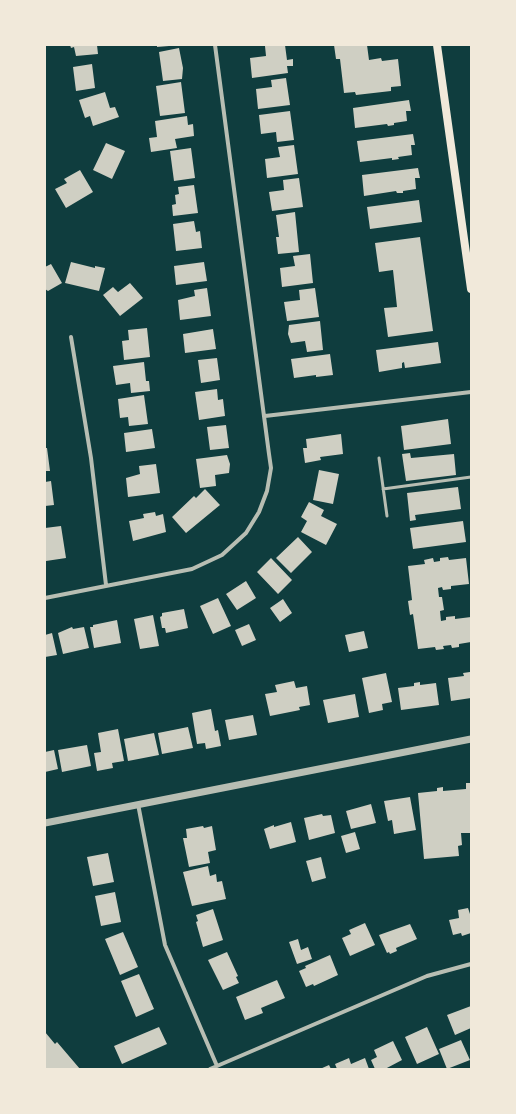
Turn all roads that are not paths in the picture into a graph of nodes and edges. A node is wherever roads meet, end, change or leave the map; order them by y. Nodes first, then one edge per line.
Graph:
1 (215, 45) edge
2 (437, 45) edge
3 (471, 289) edge
4 (71, 337) dead end
5 (471, 392) edge
6 (265, 416) junction
7 (379, 458) dead end
8 (471, 477) edge
9 (383, 489) junction
10 (387, 516) dead end
11 (106, 586) junction
12 (45, 598) edge
13 (471, 738) edge
14 (138, 803) junction
15 (45, 822) edge
16 (471, 964) edge
17 (217, 1066) junction
18 (210, 1069) edge

1 - 6 street
2 - 3 main road
4 - 11 street
5 - 6 street
6 - 11 street
7 - 9 lane
8 - 9 lane
9 - 10 lane
11 - 12 street
13 - 14 street
14 - 15 street
14 - 17 street
16 - 17 street
17 - 18 street

